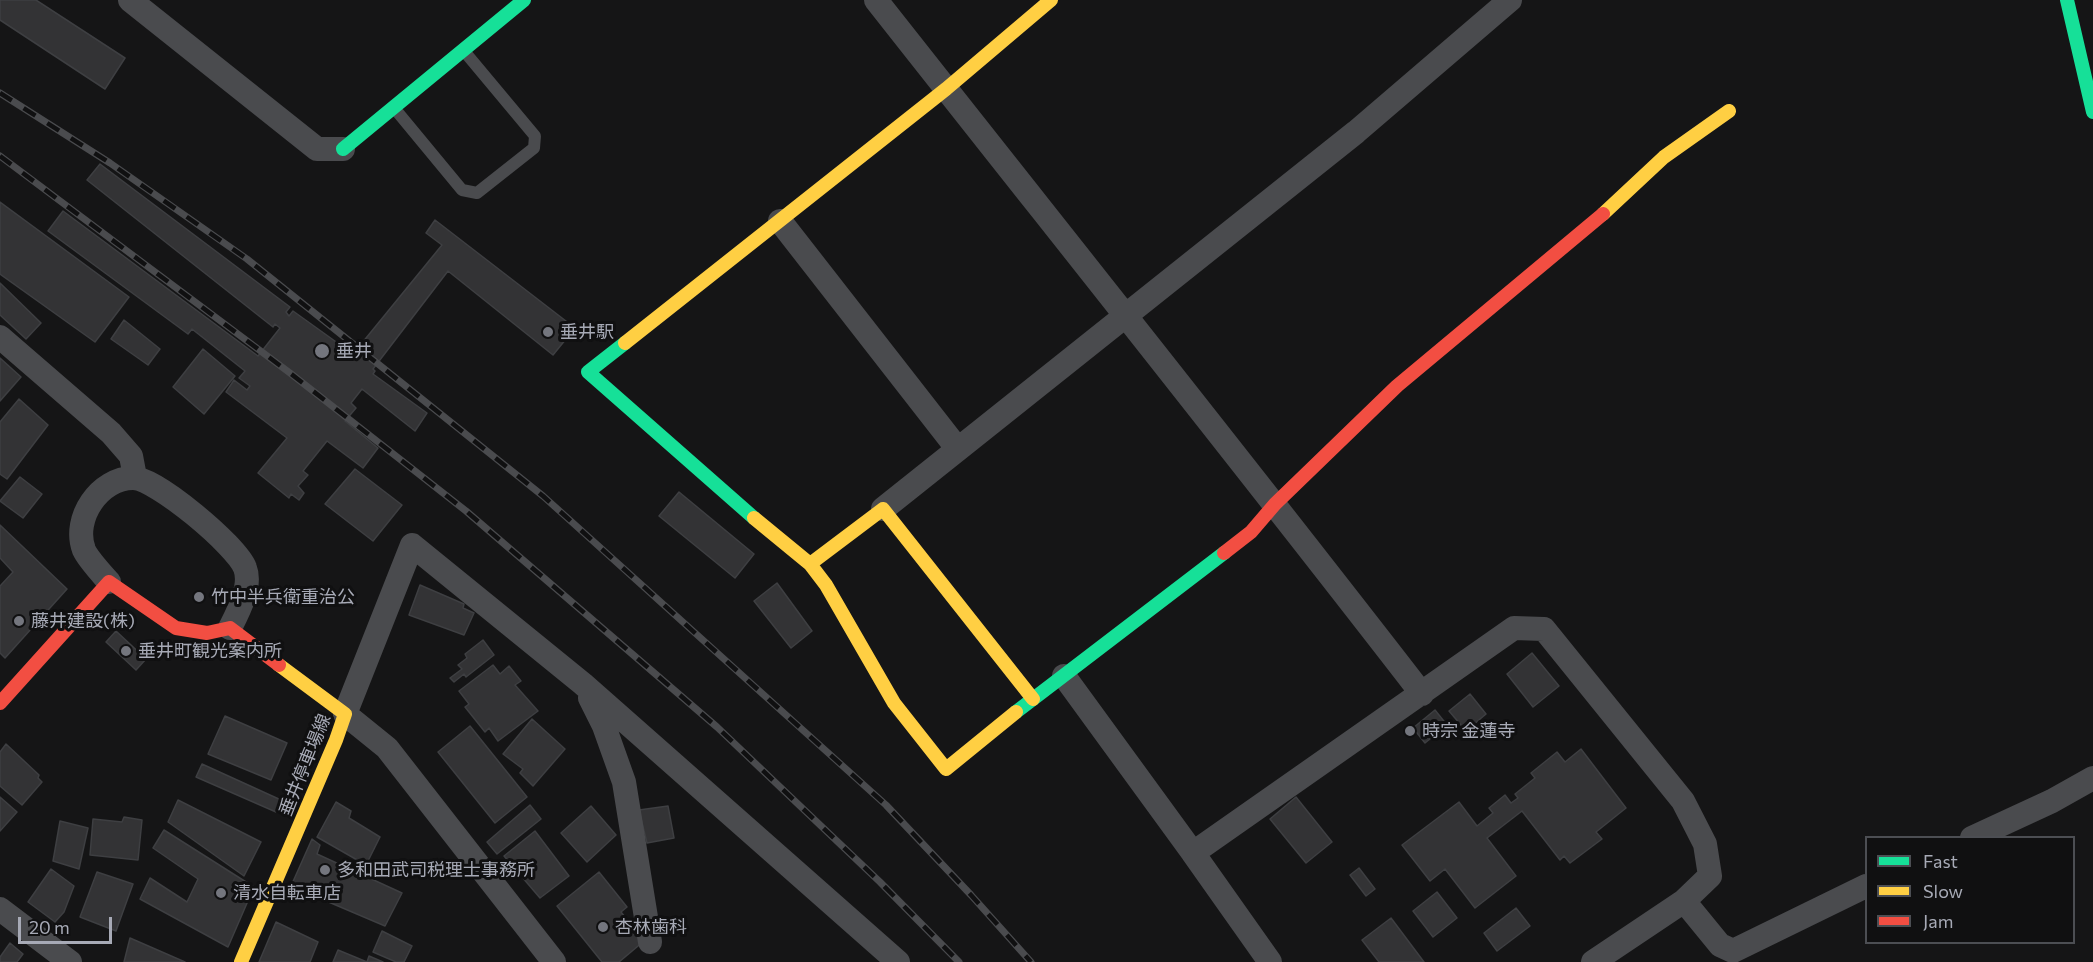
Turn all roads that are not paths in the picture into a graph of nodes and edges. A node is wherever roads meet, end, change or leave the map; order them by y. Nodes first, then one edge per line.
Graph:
1 (524, 0) edge
2 (876, 0) edge
3 (1051, 0) edge
4 (1510, 0) edge
5 (2067, 0) edge
6 (146, 4) edge
7 (463, 50) junction
8 (946, 89) junction
9 (393, 107) junction
10 (1729, 111) dead end
11 (2093, 111) edge
12 (343, 149) joint
13 (780, 221) junction
14 (1124, 316) junction
15 (0, 337) edge
16 (957, 448) junction
17 (135, 477) junction
18 (1275, 504) junction
19 (883, 509) junction
20 (810, 564) junction
21 (109, 582) junction
22 (230, 628) junction
23 (1064, 676) junction
24 (583, 684) junction
25 (1422, 694) junction
26 (1032, 699) junction
27 (0, 703) edge
28 (345, 714) junction
29 (2093, 778) edge
30 (1974, 836) edge
31 (1193, 853) junction
32 (1865, 886) edge
33 (1684, 901) junction
34 (0, 909) edge
35 (650, 942) dead end
36 (1605, 959) edge
37 (70, 962) edge
38 (241, 962) edge
39 (554, 962) edge
40 (898, 962) edge
41 (1269, 962) edge

1 - 7 main road
2 - 8 street
3 - 8 main road
4 - 14 street
5 - 11 main road
6 - 12 street
7 - 9 main road
7 - 9 lane
8 - 13 main road
8 - 14 street
9 - 12 main road
10 - 18 main road
13 - 16 street
13 - 20 main road
14 - 16 street
14 - 18 street
15 - 17 street
16 - 19 street
17 - 21 street
17 - 22 street
18 - 23 main road
18 - 25 street
19 - 20 main road
19 - 26 main road
20 - 26 main road
21 - 22 main road
21 - 27 main road
22 - 28 main road, 垂井停車場線
23 - 26 main road
23 - 31 street
24 - 28 street
24 - 35 street
24 - 40 street
25 - 31 street
25 - 33 street
28 - 38 main road, 垂井停車場線
28 - 39 street
29 - 30 street
31 - 41 street
32 - 33 street
33 - 36 street
34 - 37 street

